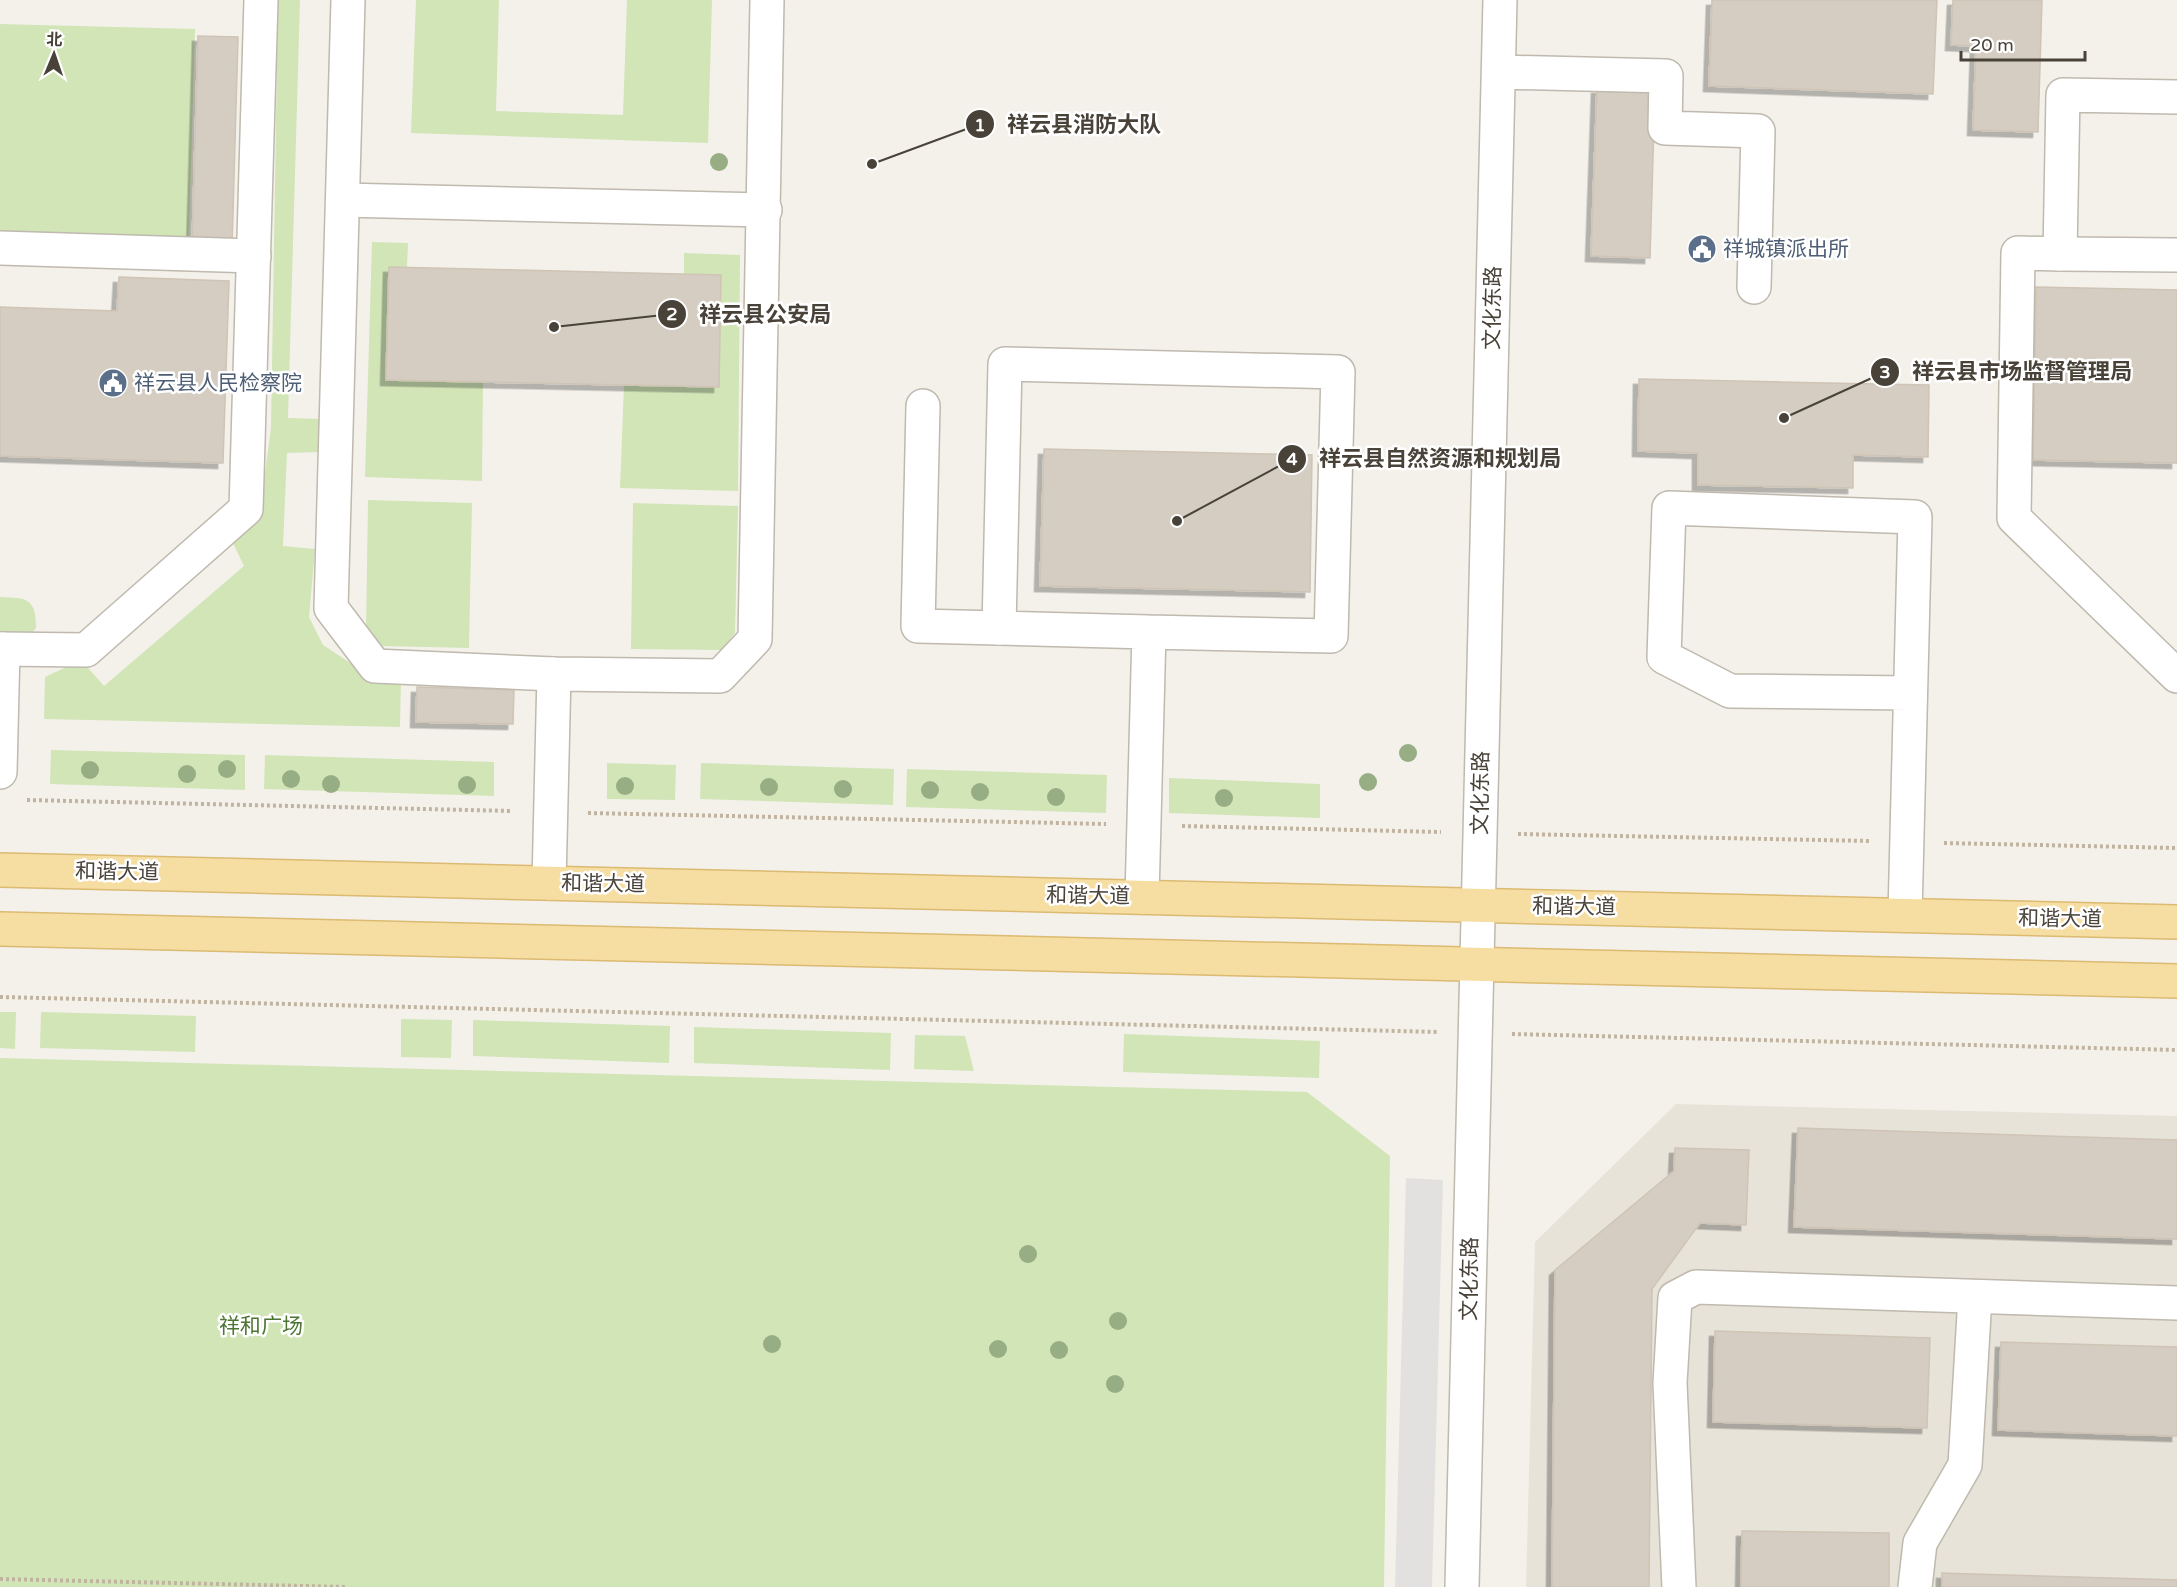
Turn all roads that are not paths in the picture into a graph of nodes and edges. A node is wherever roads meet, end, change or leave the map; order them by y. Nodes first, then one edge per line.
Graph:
1 (261, 0) edge
2 (348, 0) edge
3 (767, 0) edge
4 (1500, 0) edge
5 (1499, 72) junction
6 (2177, 97) edge
7 (342, 200) junction
8 (765, 210) junction
9 (0, 248) edge
10 (2060, 254) junction
11 (2177, 255) edge
12 (254, 256) junction
13 (1754, 287) dead end
14 (923, 406) dead end
15 (999, 628) junction
16 (1149, 632) junction
17 (2, 649) edge
18 (554, 674) junction
19 (2177, 676) edge
20 (1910, 693) junction
21 (0, 772) edge
22 (0, 870) edge
23 (549, 883) junction
24 (1142, 897) junction
25 (1479, 905) junction
26 (1905, 915) junction
27 (2177, 921) edge
28 (0, 929) edge
29 (1478, 964) junction
30 (2177, 981) edge
31 (1976, 1297) junction
32 (2177, 1303) edge
33 (1462, 1587) edge
34 (1679, 1587) edge
35 (1915, 1587) edge

1 - 12 street
2 - 7 street
3 - 8 street
4 - 5 street, 文化东路
5 - 13 street
5 - 25 street, 文化东路
6 - 10 street
7 - 8 street
7 - 18 street
8 - 18 street
9 - 12 street
10 - 11 street
10 - 19 street
12 - 17 street
14 - 15 street
15 - 16 street
15 - 16 street
16 - 24 street
17 - 21 street
18 - 23 street
20 - 20 street
20 - 26 street
22 - 23 main road, 和谐大道
23 - 24 main road, 和谐大道
24 - 25 main road, 和谐大道
25 - 26 main road, 和谐大道
25 - 29 street, 文化东路
26 - 27 main road, 和谐大道
28 - 29 main road
29 - 30 main road
29 - 33 street, 文化东路
31 - 32 street
31 - 34 street
31 - 35 street

